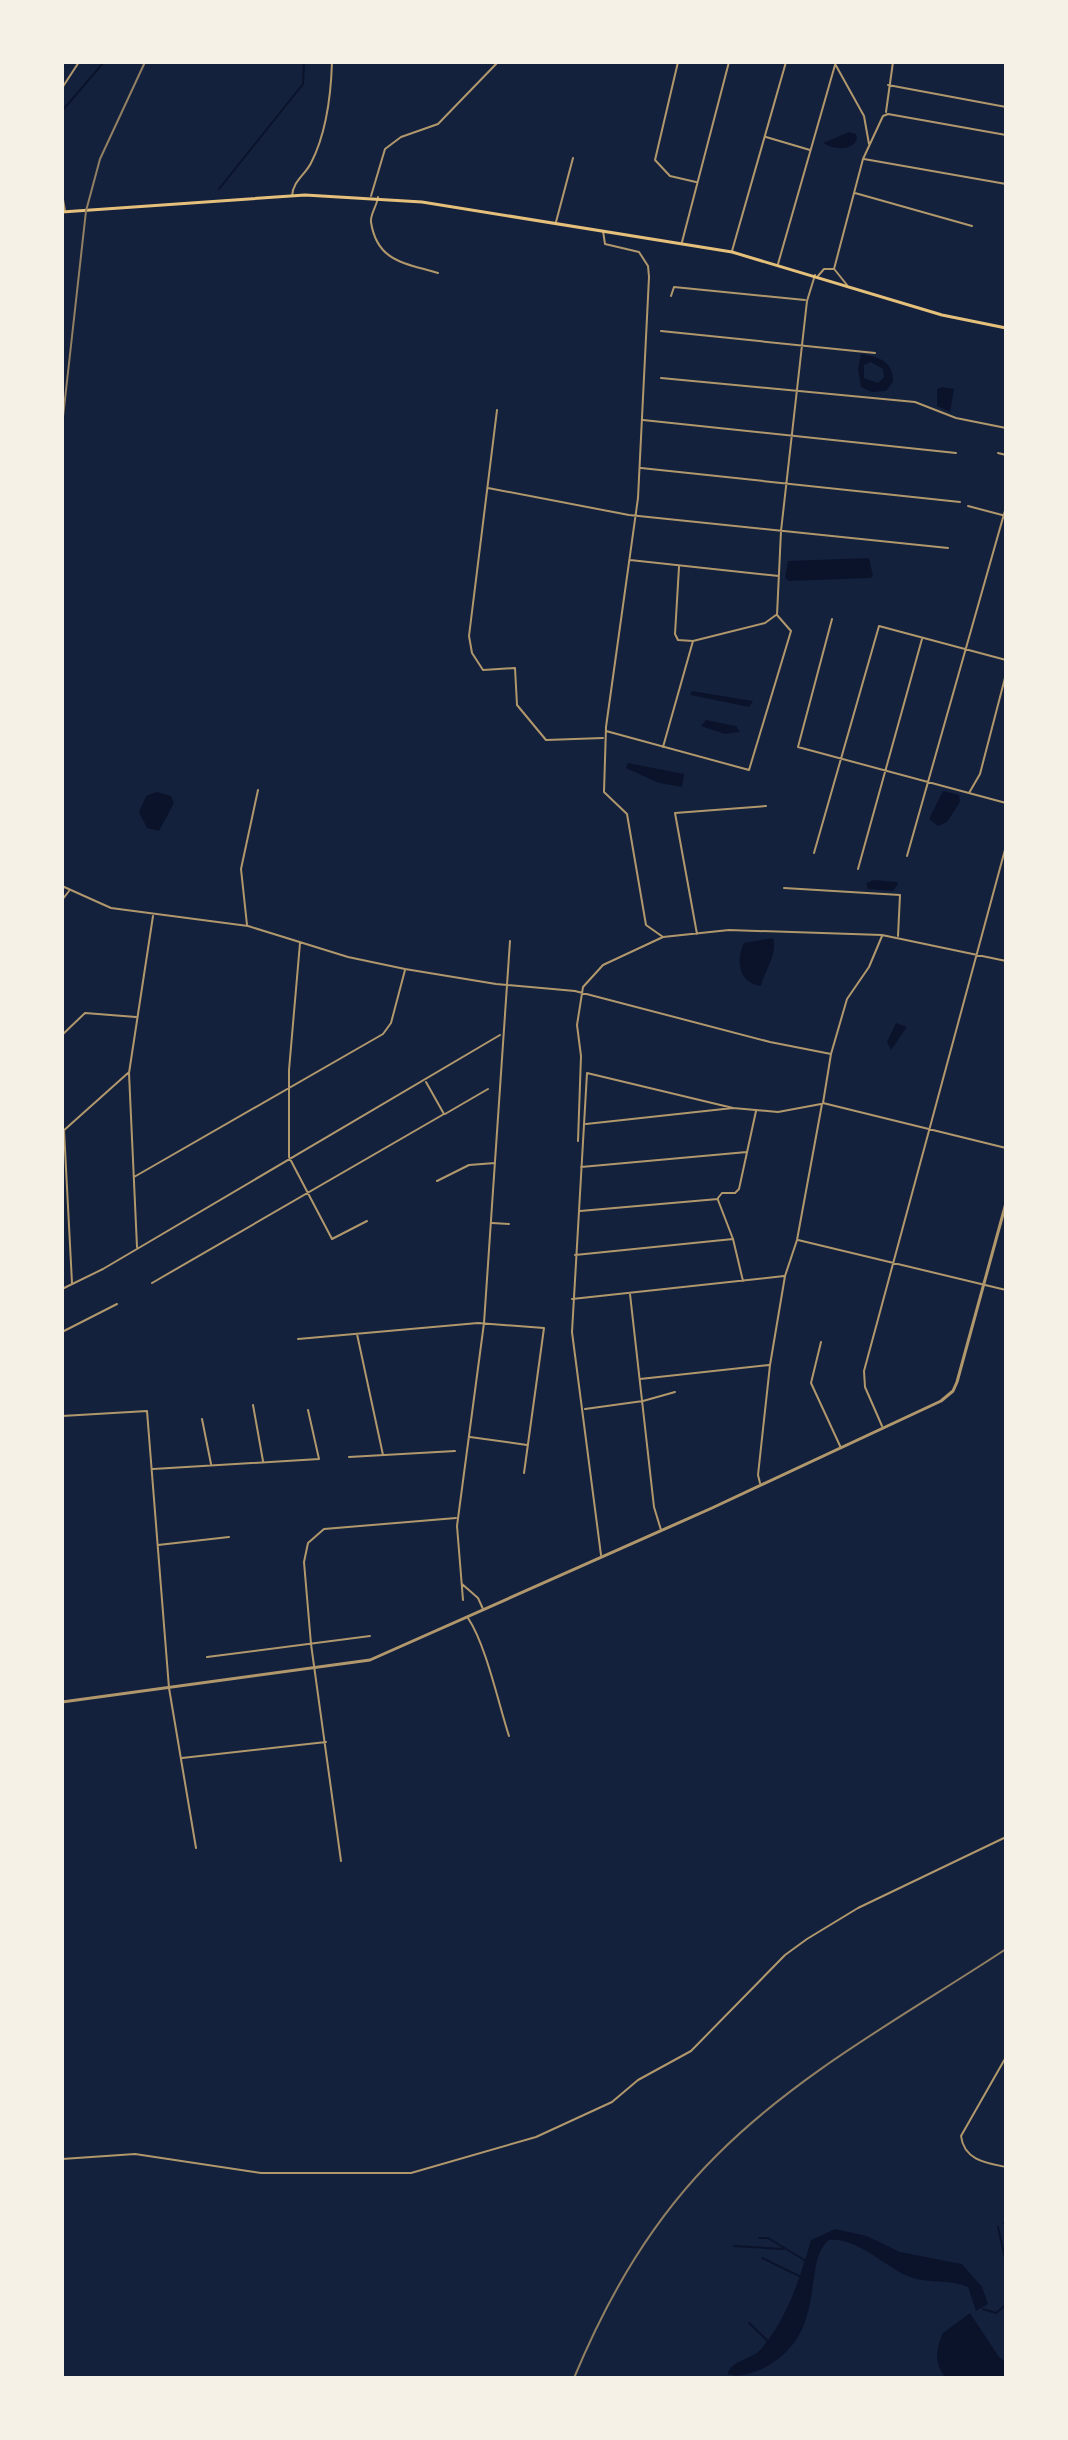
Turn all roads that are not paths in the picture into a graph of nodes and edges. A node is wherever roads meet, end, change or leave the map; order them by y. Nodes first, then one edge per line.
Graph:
1 (79, 62) edge
2 (332, 62) edge
3 (498, 62) edge
4 (678, 62) edge
5 (729, 62) edge
6 (786, 62) edge
7 (893, 62) edge
8 (835, 64) edge
9 (888, 85) junction
10 (62, 88) edge
11 (1006, 107) edge
12 (885, 115) junction
13 (1006, 135) edge
14 (765, 137) junction
15 (869, 145) junction
16 (810, 150) junction
17 (573, 158) dead end
18 (863, 159) junction
19 (697, 183) junction
20 (1006, 184) edge
21 (855, 193) junction
22 (62, 194) edge
23 (292, 196) junction
24 (371, 196) junction
25 (378, 197) junction
26 (63, 212) edge
27 (556, 223) junction
28 (972, 226) dead end
29 (603, 231) junction
30 (682, 243) junction
31 (732, 252) junction
32 (778, 264) junction
33 (834, 269) junction
34 (438, 273) dead end
35 (816, 275) junction
36 (847, 285) junction
37 (671, 296) dead end
38 (807, 301) junction
39 (1006, 328) edge
40 (661, 331) dead end
41 (802, 345) junction
42 (875, 353) dead end
43 (661, 378) dead end
44 (796, 392) junction
45 (497, 410) dead end
46 (642, 420) junction
47 (1006, 428) edge
48 (792, 436) junction
49 (956, 453) dead end
50 (998, 453) dead end
51 (1006, 455) edge
52 (640, 468) junction
53 (786, 483) junction
54 (488, 488) junction
55 (960, 502) dead end
56 (968, 506) dead end
57 (1006, 507) edge
58 (636, 515) junction
59 (1005, 516) edge
60 (781, 531) junction
61 (948, 548) dead end
62 (629, 560) junction
63 (679, 566) junction
64 (779, 576) junction
65 (777, 615) junction
66 (832, 619) dead end
67 (922, 638) junction
68 (693, 641) junction
69 (965, 650) junction
70 (1006, 660) edge
71 (1006, 674) edge
72 (605, 731) junction
73 (605, 738) junction
74 (663, 747) junction
75 (841, 759) junction
76 (884, 772) junction
77 (928, 783) junction
78 (258, 790) dead end
79 (969, 794) junction
80 (1006, 803) edge
81 (766, 806) dead end
82 (1006, 846) edge
83 (814, 853) dead end
84 (907, 856) dead end
85 (858, 869) dead end
86 (62, 886) edge
87 (784, 888) dead end
88 (70, 890) junction
89 (62, 900) edge
90 (153, 915) junction
91 (248, 926) junction
92 (697, 934) junction
93 (882, 935) junction
94 (898, 936) junction
95 (663, 937) junction
96 (510, 941) dead end
97 (300, 942) junction
98 (978, 955) junction
99 (1006, 961) edge
100 (405, 969) junction
101 (506, 985) junction
102 (582, 992) junction
103 (137, 1017) junction
104 (62, 1035) edge
105 (502, 1035) junction
106 (831, 1054) junction
107 (129, 1073) junction
108 (425, 1080) junction
109 (289, 1087) junction
110 (488, 1089) dead end
111 (823, 1103) junction
112 (733, 1108) junction
113 (757, 1111) junction
114 (444, 1114) junction
115 (584, 1124) junction
116 (63, 1131) edge
117 (929, 1131) junction
118 (578, 1141) dead end
119 (1006, 1148) edge
120 (747, 1152) junction
121 (289, 1157) junction
122 (495, 1163) junction
123 (581, 1167) junction
124 (134, 1177) junction
125 (437, 1181) dead end
126 (307, 1193) junction
127 (718, 1199) junction
128 (1006, 1203) edge
129 (579, 1211) junction
130 (367, 1221) dead end
131 (491, 1223) junction
132 (509, 1224) dead end
133 (733, 1239) junction
134 (797, 1240) junction
135 (137, 1247) junction
136 (575, 1255) junction
137 (893, 1263) junction
138 (785, 1276) junction
139 (743, 1281) junction
140 (152, 1283) dead end
141 (73, 1284) junction
142 (984, 1285) junction
143 (62, 1289) edge
144 (1006, 1290) edge
145 (630, 1294) junction
146 (572, 1299) junction
147 (117, 1304) dead end
148 (484, 1323) junction
149 (62, 1332) edge
150 (357, 1333) junction
151 (298, 1339) dead end
152 (821, 1342) dead end
153 (770, 1365) junction
154 (640, 1379) junction
155 (675, 1392) dead end
156 (643, 1401) junction
157 (253, 1405) dead end
158 (583, 1409) junction
159 (308, 1410) dead end
160 (62, 1416) edge
161 (202, 1419) dead end
162 (883, 1428) junction
163 (469, 1437) junction
164 (528, 1445) junction
165 (841, 1448) junction
166 (455, 1451) dead end
167 (383, 1455) junction
168 (349, 1457) dead end
169 (263, 1462) junction
170 (212, 1465) junction
171 (152, 1469) junction
172 (524, 1473) dead end
173 (761, 1485) junction
174 (457, 1518) junction
175 (661, 1531) junction
176 (229, 1537) dead end
177 (156, 1545) junction
178 (602, 1557) junction
179 (461, 1583) junction
180 (463, 1600) dead end
181 (483, 1610) junction
182 (467, 1618) junction
183 (370, 1636) dead end
184 (311, 1644) junction
185 (207, 1657) dead end
186 (317, 1669) junction
187 (169, 1688) junction
188 (62, 1702) edge
189 (509, 1736) dead end
190 (326, 1742) junction
191 (181, 1758) junction
192 (1006, 1837) edge
193 (196, 1848) dead end
194 (341, 1861) dead end
195 (1006, 1963) edge
196 (1006, 1973) edge
197 (1006, 2057) edge
198 (62, 2159) edge
199 (1006, 2167) edge

1 - 10 street
2 - 23 street
3 - 24 street
4 - 19 street
5 - 19 street
6 - 14 street
7 - 9 street
8 - 15 street
8 - 16 street
9 - 11 street
9 - 12 street
12 - 13 street
12 - 15 street
14 - 16 street
14 - 31 street
15 - 18 street
16 - 32 street
17 - 27 street
18 - 20 street
18 - 21 street
19 - 30 street
21 - 28 street
21 - 33 street
22 - 26 street
23 - 24 main road
23 - 26 main road
24 - 25 main road
25 - 27 main road
25 - 34 street
27 - 29 main road
29 - 30 main road
29 - 46 street
30 - 31 main road
31 - 32 main road
32 - 35 main road
33 - 35 street
33 - 36 street
35 - 36 main road
35 - 38 street
36 - 39 main road
37 - 38 street
38 - 41 street
40 - 41 street
41 - 42 street
41 - 44 street
43 - 44 street
44 - 47 street
44 - 48 street
45 - 54 street
46 - 48 street
46 - 52 street
48 - 49 street
48 - 53 street
50 - 51 street
52 - 53 street
52 - 58 street
53 - 55 street
53 - 60 street
54 - 58 street
54 - 73 street
56 - 59 street
57 - 59 street
58 - 60 street
58 - 62 street
59 - 69 street
60 - 61 street
60 - 64 street
62 - 63 street
62 - 72 street
63 - 64 street
63 - 68 street
64 - 65 street
65 - 68 street
65 - 74 street
66 - 75 street
67 - 69 street
67 - 75 street
67 - 76 street
68 - 74 street
69 - 70 street
69 - 77 street
71 - 79 street
72 - 73 street
72 - 74 street
73 - 95 street
75 - 76 street
75 - 83 street
76 - 77 street
76 - 85 street
77 - 79 street
77 - 84 street
78 - 91 street
79 - 80 street
81 - 92 street
82 - 98 street
86 - 88 street
87 - 94 street
88 - 89 street
88 - 90 street
90 - 91 street
90 - 103 street
91 - 97 street
92 - 93 street
92 - 95 street
93 - 94 street
93 - 106 street
94 - 98 street
95 - 102 street
96 - 101 street
97 - 100 street
97 - 109 street
98 - 99 street
98 - 117 street
100 - 101 street
100 - 109 street
101 - 102 street
101 - 105 street
102 - 106 street
102 - 118 street
103 - 104 street
103 - 107 street
105 - 108 street
105 - 122 street
106 - 111 street
107 - 116 street
107 - 124 street
108 - 114 street
108 - 121 street
109 - 121 street
109 - 124 street
110 - 114 street
111 - 113 street
111 - 117 street
111 - 134 street
112 - 113 street
112 - 115 street
112 - 115 street
113 - 120 street
114 - 126 street
115 - 123 street
116 - 141 street
117 - 119 street
117 - 137 street
120 - 123 street
120 - 127 street
121 - 126 street
121 - 135 street
122 - 125 street
122 - 131 street
123 - 129 street
124 - 135 street
126 - 130 street
126 - 140 street
127 - 129 street
127 - 133 street
128 - 142 street
129 - 136 street
131 - 132 street
131 - 148 street
133 - 136 street
133 - 139 street
134 - 137 street
134 - 138 street
135 - 141 street
136 - 146 street
137 - 142 street
137 - 162 street
138 - 139 street
138 - 153 street
139 - 145 street
141 - 143 street
142 - 144 street
142 - 162 street
145 - 146 street
145 - 154 street
146 - 158 street
147 - 149 street
148 - 150 street
148 - 163 street
148 - 164 street
150 - 151 street
150 - 167 street
152 - 165 street
153 - 154 street
153 - 173 street
154 - 156 street
155 - 156 street
156 - 158 street
156 - 175 street
157 - 169 street
158 - 178 street
159 - 169 street
160 - 171 street
161 - 170 street
162 - 165 street
163 - 164 street
163 - 174 street
164 - 172 street
165 - 173 street
166 - 167 street
167 - 168 street
169 - 170 street
170 - 171 street
171 - 177 street
173 - 175 street
174 - 179 street
174 - 184 street
175 - 178 street
176 - 177 street
177 - 187 street
178 - 181 street
179 - 180 street
179 - 181 street
181 - 182 street
182 - 186 street
182 - 189 street
183 - 184 street
184 - 185 street
184 - 186 street
186 - 187 street
186 - 190 street
187 - 188 street
187 - 191 street
190 - 191 street
190 - 194 street
191 - 193 street
192 - 198 street
195 - 196 street
197 - 199 street

